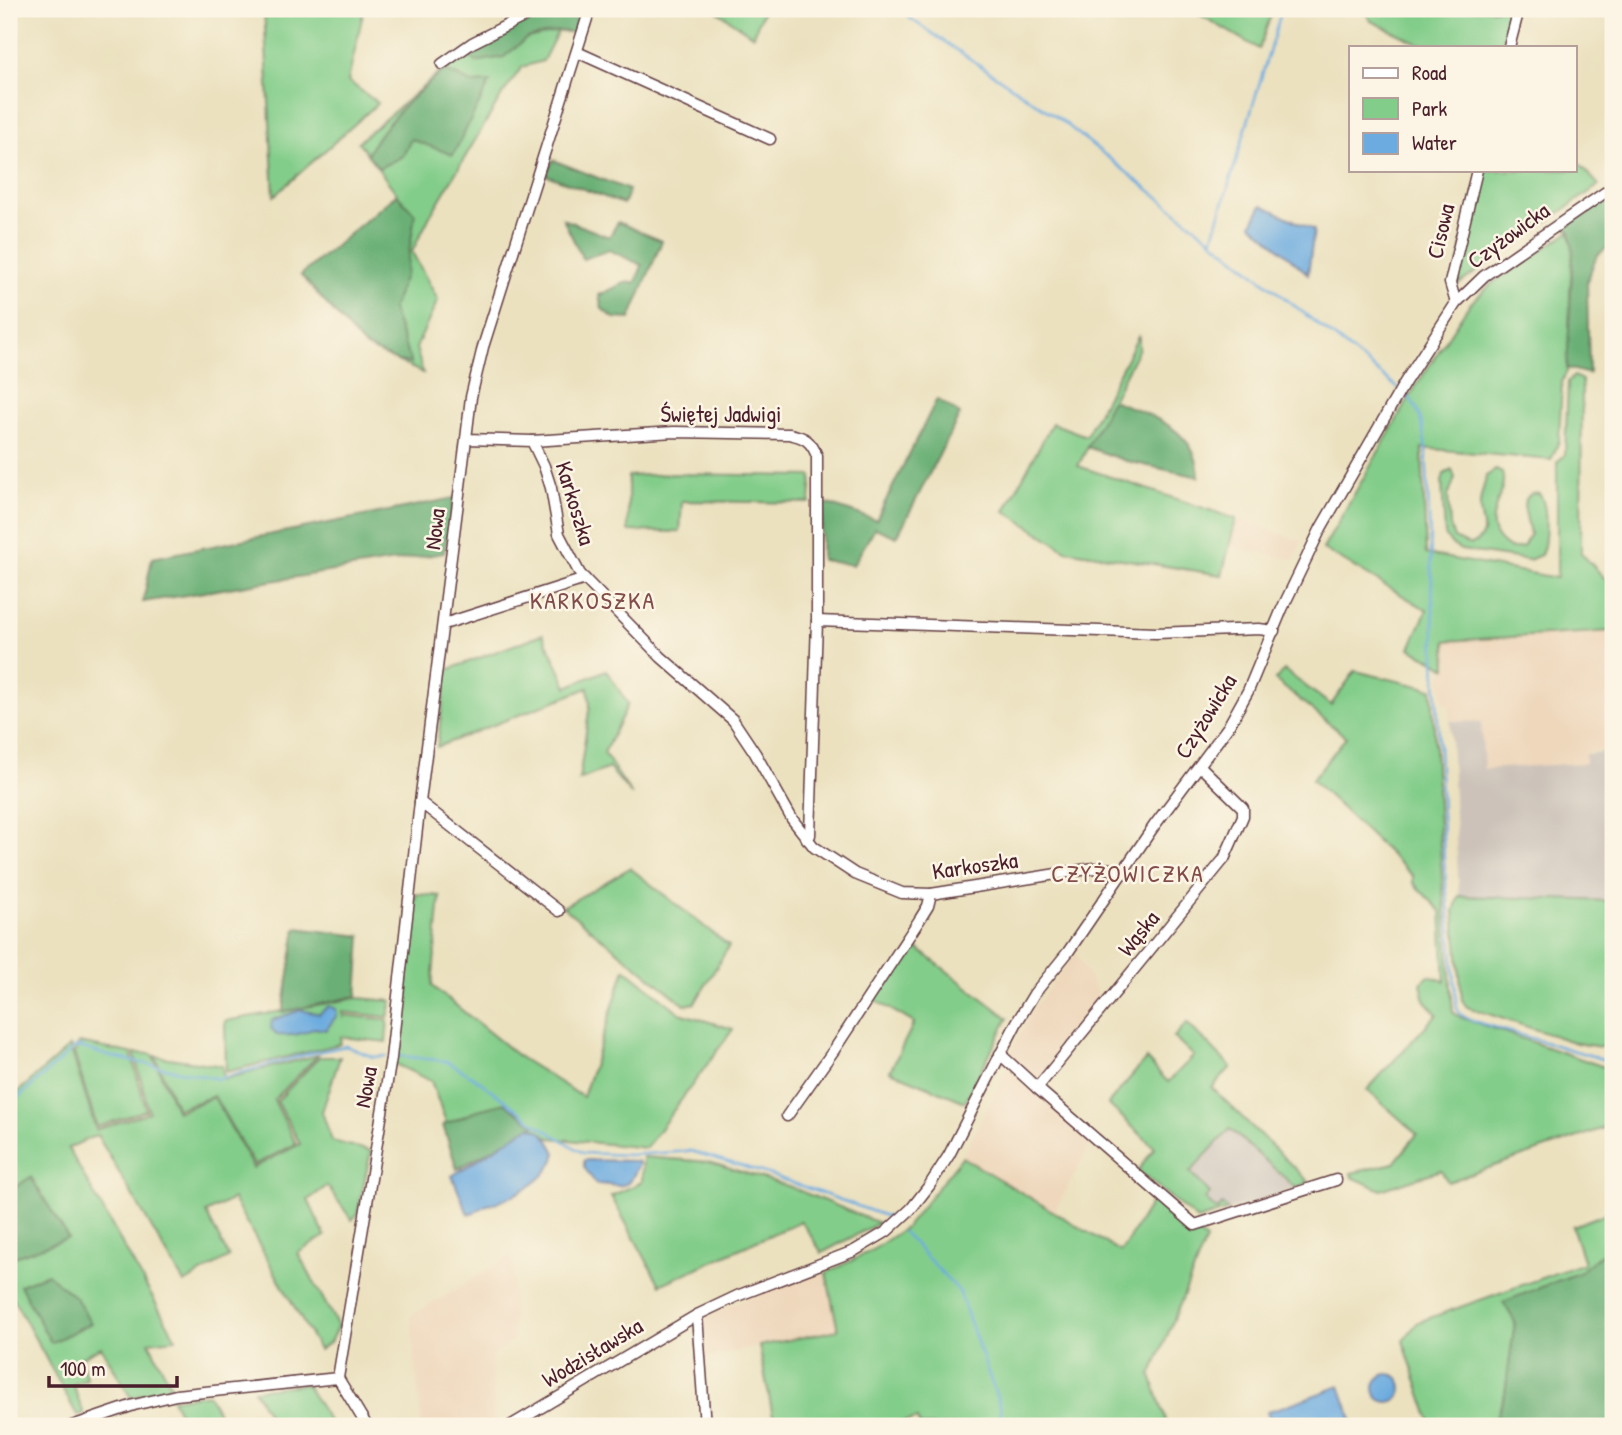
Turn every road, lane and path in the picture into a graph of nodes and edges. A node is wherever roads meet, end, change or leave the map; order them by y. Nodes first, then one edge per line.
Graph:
1 (539, 9) edge
2 (590, 9) edge
3 (1519, 9) edge
4 (1510, 46) edge
5 (577, 52) junction
6 (442, 64) dead end
7 (771, 139) dead end
8 (1476, 172) edge
9 (1613, 187) edge
10 (1456, 303) junction
11 (466, 439) junction
12 (532, 440) junction
13 (585, 579) junction
14 (817, 621) junction
15 (444, 624) junction
16 (1274, 631) junction
17 (1200, 766) junction
18 (420, 802) junction
19 (807, 839) junction
20 (1122, 874) junction
21 (931, 894) junction
22 (559, 911) dead end
23 (1000, 1054) junction
24 (1037, 1088) junction
25 (787, 1116) dead end
26 (1336, 1180) dead end
27 (823, 1264) joint
28 (696, 1315) junction
29 (338, 1378) junction
30 (72, 1426) edge
31 (367, 1426) edge
32 (510, 1426) edge
33 (705, 1426) edge

1 - 6 street
2 - 5 street
3 - 4 street
5 - 7 street
5 - 11 street
8 - 10 street, Cisowa
9 - 10 street, Czyżowicka
10 - 16 street, Czyżowicka
11 - 12 street, Karkoszka
11 - 15 street, Nowa
12 - 13 street, Karkoszka
12 - 14 street, Świętej Jadwigi
13 - 15 street
13 - 19 street, Karkoszka
14 - 16 street
14 - 19 street, Świętej Jadwigi
15 - 18 street, Nowa
16 - 17 street, Czyżowicka
17 - 20 street, Czyżowicka
17 - 24 street, Wąska
18 - 22 street
18 - 29 street, Nowa
19 - 21 street, Karkoszka
20 - 21 street, Karkoszka
20 - 23 street, Czyżowicka
21 - 25 street
23 - 24 street
23 - 27 street, Czyżowicka
24 - 26 street
27 - 28 street, Wodzisławska
28 - 32 street, Wodzisławska
28 - 33 street
29 - 30 street
29 - 31 street

